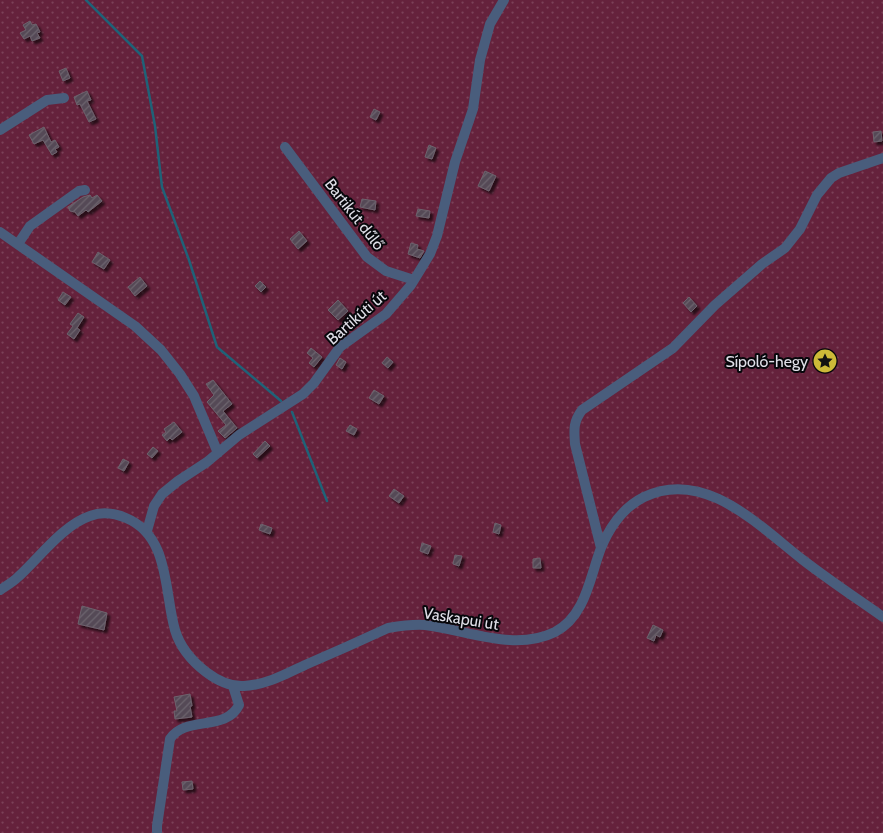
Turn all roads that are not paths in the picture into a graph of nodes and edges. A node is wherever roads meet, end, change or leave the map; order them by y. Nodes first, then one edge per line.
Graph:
1 (504, 0) edge
2 (64, 98) dead end
3 (0, 130) edge
4 (285, 147) dead end
5 (883, 158) edge
6 (85, 190) dead end
7 (0, 232) edge
8 (18, 244) junction
9 (414, 280) junction
10 (218, 453) junction
11 (146, 531) junction
12 (601, 548) junction
13 (0, 590) edge
14 (883, 617) edge
15 (234, 686) junction
16 (158, 833) edge

1 - 9 street, Bartikúti út
2 - 3 street
4 - 9 street, Bartikút dűlő
5 - 12 street
6 - 8 street
7 - 8 street
8 - 10 street
9 - 10 street, Bartikúti út
10 - 11 street, Bartikúti út
11 - 13 street
11 - 15 street
12 - 14 street, Vaskapui út
12 - 15 street, Vaskapui út
15 - 16 street

